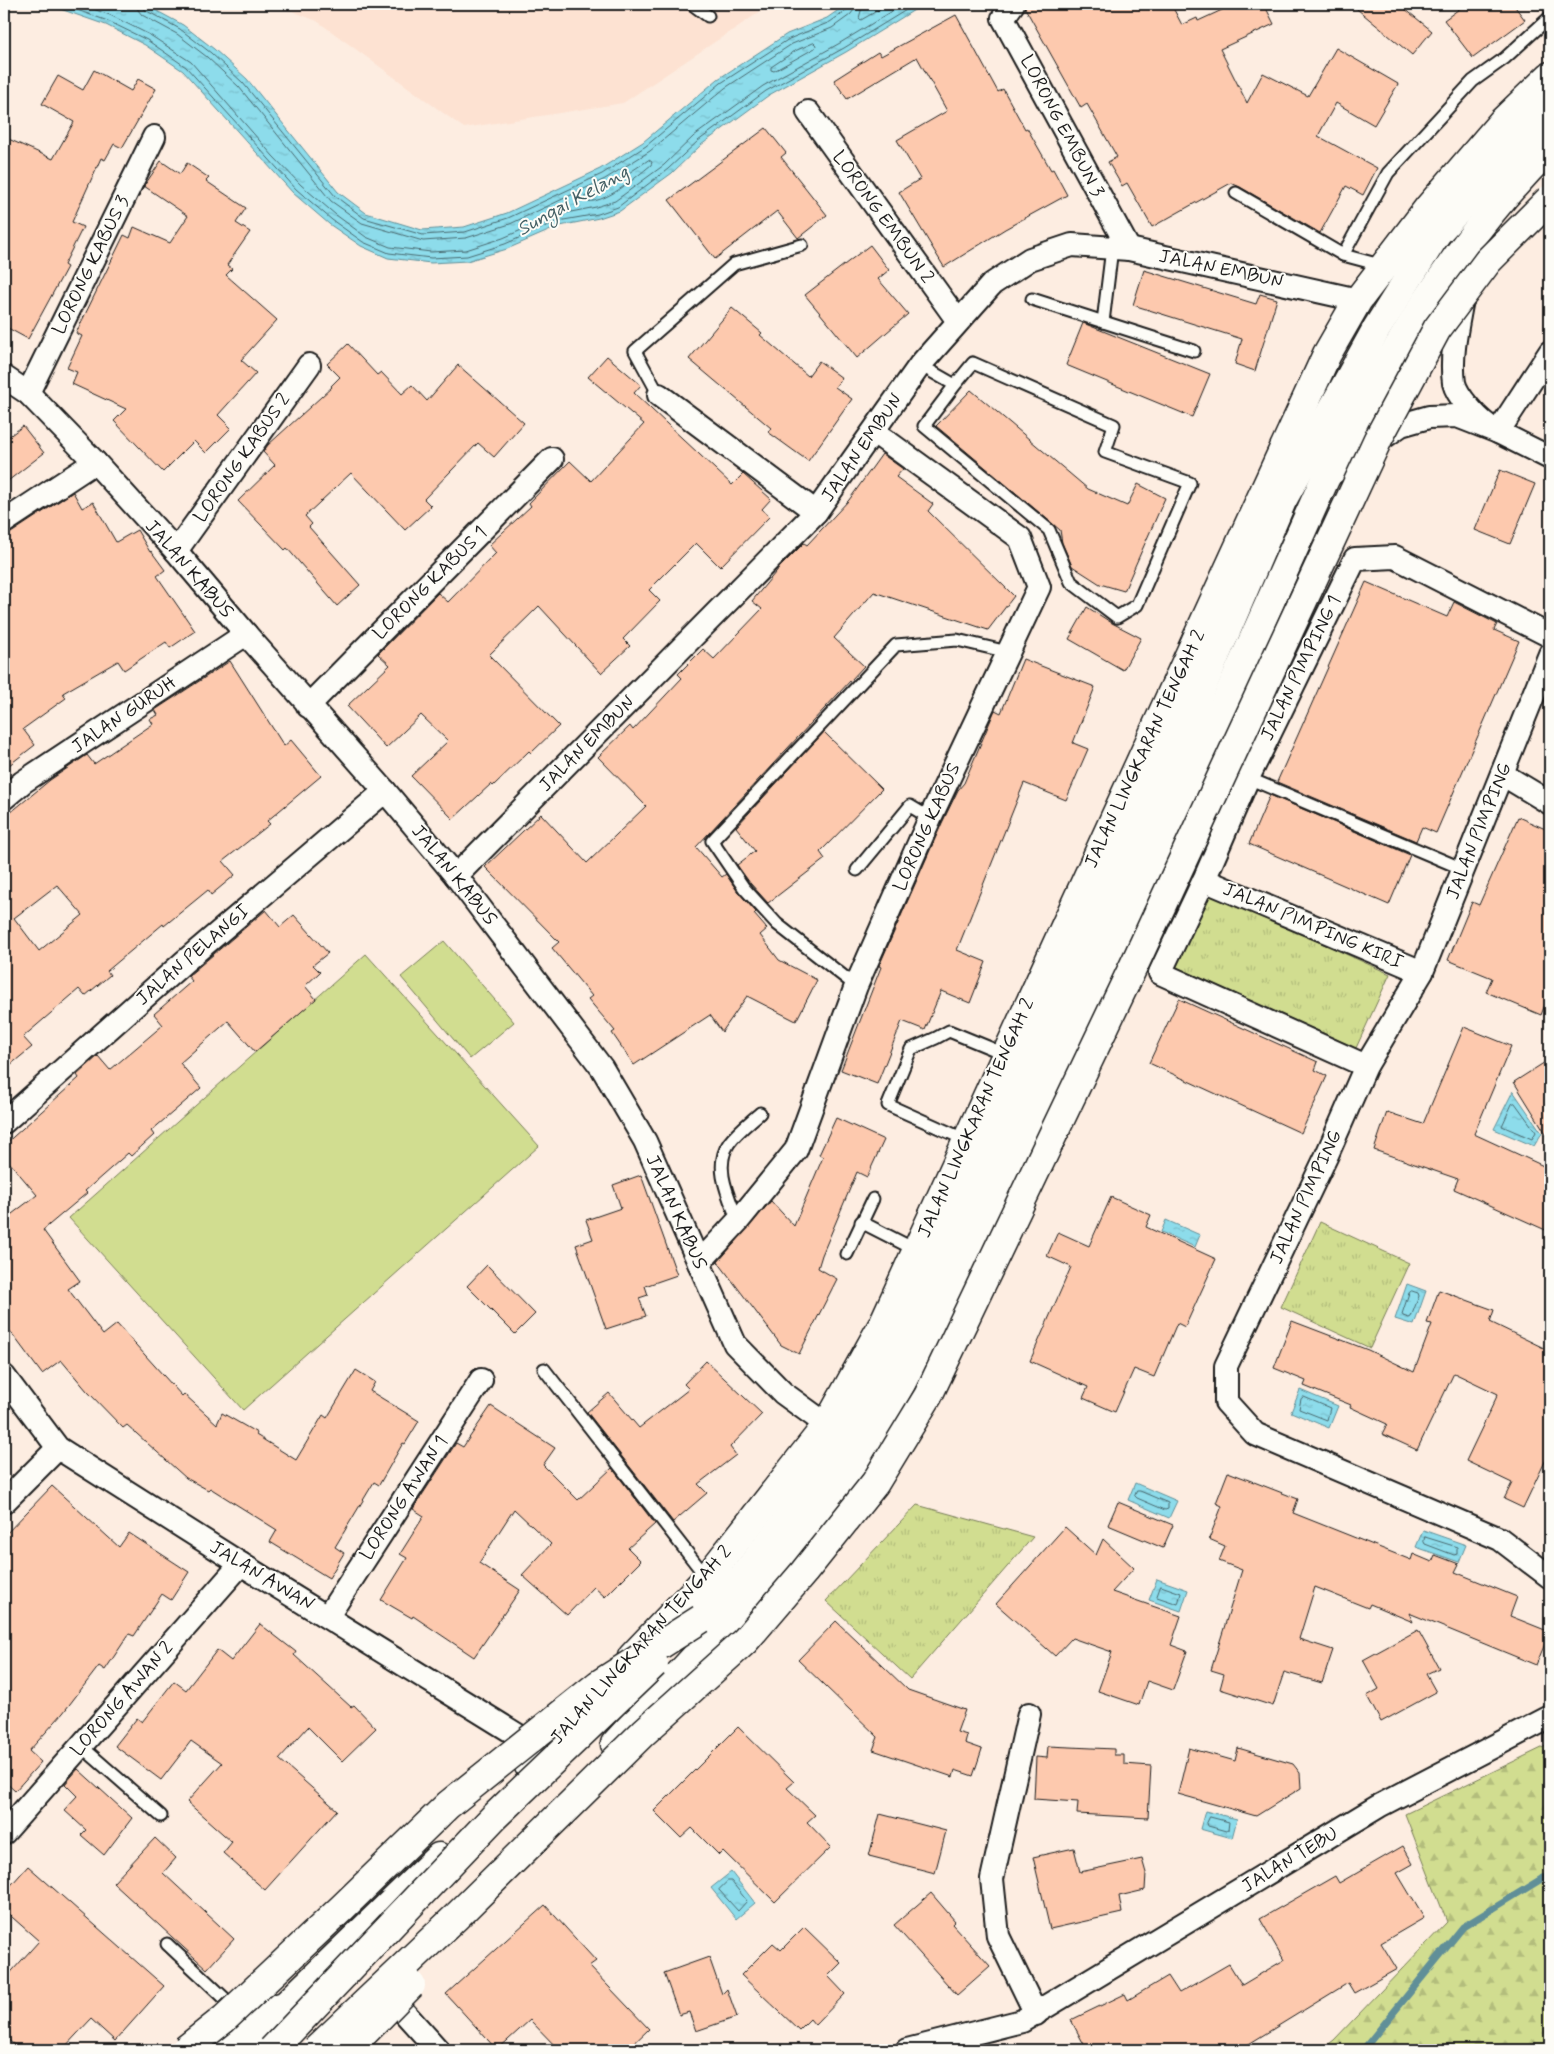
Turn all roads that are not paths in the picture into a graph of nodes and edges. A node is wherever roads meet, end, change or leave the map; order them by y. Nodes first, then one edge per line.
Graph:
1 (692, 4) edge
2 (1013, 4) edge
3 (708, 16) dead end
4 (1550, 17) edge
5 (1550, 76) edge
6 (808, 112) dead end
7 (1550, 112) edge
8 (154, 137) dead end
9 (1550, 148) edge
10 (1236, 193) dead end
11 (1550, 199) edge
12 (1480, 225) junction
13 (802, 245) dead end
14 (1121, 249) junction
15 (1343, 255) junction
16 (1384, 266) junction
17 (1032, 299) dead end
18 (1358, 300) junction
19 (958, 321) junction
20 (1103, 322) junction
21 (1194, 351) dead end
22 (1550, 352) edge
23 (309, 365) dead end
24 (920, 365) junction
25 (4, 377) edge
26 (955, 385) junction
27 (28, 393) junction
28 (658, 395) joint
29 (874, 432) junction
30 (1498, 432) junction
31 (1550, 458) edge
32 (552, 459) dead end
33 (95, 462) junction
34 (1325, 479) junction
35 (816, 512) junction
36 (4, 522) edge
37 (176, 552) junction
38 (246, 634) junction
39 (1550, 636) edge
40 (1008, 652) junction
41 (1550, 654) edge
42 (308, 706) junction
43 (1502, 774) junction
44 (1248, 778) junction
45 (385, 791) junction
46 (4, 798) edge
47 (1550, 803) edge
48 (930, 818) junction
49 (1463, 869) junction
50 (857, 870) dead end
51 (456, 876) junction
52 (1204, 880) junction
53 (1422, 972) junction
54 (856, 986) junction
55 (1005, 1054) junction
56 (1366, 1066) junction
57 (760, 1113) dead end
58 (4, 1122) edge
59 (966, 1140) junction
60 (873, 1199) dead end
61 (738, 1221) junction
62 (861, 1222) junction
63 (916, 1250) junction
64 (847, 1254) dead end
65 (699, 1264) junction
66 (544, 1369) dead end
67 (4, 1376) edge
68 (481, 1380) dead end
69 (827, 1424) junction
70 (58, 1448) junction
71 (4, 1502) edge
72 (241, 1564) junction
73 (1550, 1577) edge
74 (707, 1578) junction
75 (328, 1616) junction
76 (701, 1619) junction
77 (1029, 1714) dead end
78 (1550, 1717) edge
79 (81, 1746) junction
80 (544, 1752) junction
81 (161, 1816) dead end
82 (4, 1833) edge
83 (456, 1917) junction
84 (167, 1944) dead end
85 (376, 1980) junction
86 (285, 2006) junction
87 (1036, 2014) junction
88 (247, 2019) junction
89 (310, 2047) edge
90 (185, 2050) edge
91 (205, 2050) edge
92 (243, 2050) edge
93 (272, 2050) edge
94 (347, 2050) edge
95 (438, 2050) edge
96 (907, 2050) edge

1 - 3 lane
2 - 14 street, LORONG EMBUN 3
4 - 15 lane
5 - 16 highway, JALAN LINGKARAN TENGAH 2
6 - 19 street, LORONG EMBUN 2
7 - 76 highway
8 - 27 street, LORONG KABUS 3
9 - 12 highway
10 - 15 lane
11 - 83 highway, bridge
12 - 30 street
12 - 34 highway
13 - 28 lane
14 - 18 street, JALAN EMBUN
14 - 19 street, JALAN EMBUN
14 - 20 lane
15 - 16 lane
16 - 18 highway, JALAN LINGKARAN TENGAH 2
17 - 20 lane
18 - 55 highway, JALAN LINGKARAN TENGAH 2
19 - 24 street, JALAN EMBUN
20 - 21 lane
22 - 30 street
23 - 37 street, LORONG KABUS 2
24 - 26 lane
24 - 29 street, JALAN EMBUN
25 - 27 street, JALAN KABUS
26 - 26 lane
27 - 33 street, JALAN KABUS
28 - 35 street
29 - 35 street, JALAN EMBUN
29 - 40 street, LORONG KABUS
30 - 31 street
30 - 34 street
32 - 42 street, LORONG KABUS 1
33 - 36 street
33 - 37 street, JALAN KABUS
34 - 85 highway
35 - 51 street, JALAN EMBUN
37 - 38 street, JALAN KABUS
38 - 42 street, JALAN KABUS
38 - 46 street, JALAN GURUH
39 - 44 street, JALAN PIMPING 1
40 - 48 street, LORONG KABUS
40 - 54 lane
41 - 43 street, JALAN PIMPING
42 - 45 street, JALAN KABUS
43 - 47 street
43 - 49 street, JALAN PIMPING
44 - 49 lane
44 - 52 street, JALAN PIMPING 1
45 - 51 street, JALAN KABUS
45 - 58 street, JALAN PELANGI
48 - 50 lane
48 - 54 street, LORONG KABUS
49 - 53 street, JALAN PIMPING
51 - 65 street, JALAN KABUS
52 - 53 street, JALAN PIMPING KIRI
52 - 56 street, JALAN PIMPING 1
53 - 56 street, JALAN PIMPING
54 - 61 street, LORONG KABUS
55 - 59 highway, JALAN LINGKARAN TENGAH 2
55 - 59 lane
56 - 73 street, JALAN PIMPING
57 - 61 lane
59 - 63 highway, JALAN LINGKARAN TENGAH 2
60 - 62 lane
61 - 65 street, LORONG KABUS
62 - 63 lane
62 - 64 lane
63 - 69 highway, JALAN LINGKARAN TENGAH 2
65 - 69 street, JALAN KABUS
66 - 74 lane
67 - 70 street, JALAN AWAN
68 - 75 street, LORONG AWAN 1
69 - 74 highway, JALAN LINGKARAN TENGAH 2
70 - 71 street
70 - 72 street, JALAN AWAN
72 - 75 street, JALAN AWAN
72 - 79 street, LORONG AWAN 2
74 - 80 highway, JALAN LINGKARAN TENGAH 2
75 - 80 street, JALAN AWAN
76 - 90 highway, bridge
76 - 93 highway, bridge
77 - 87 street
78 - 87 street, JALAN TEBU
79 - 81 lane
79 - 82 street, LORONG AWAN 2
80 - 86 highway, JALAN LINGKARAN TENGAH 2
83 - 89 highway, bridge
83 - 94 highway, bridge
84 - 88 lane
85 - 89 highway
85 - 95 street
86 - 88 highway
86 - 92 highway, JALAN LINGKARAN TENGAH 2
87 - 96 street, JALAN TEBU
88 - 91 highway

